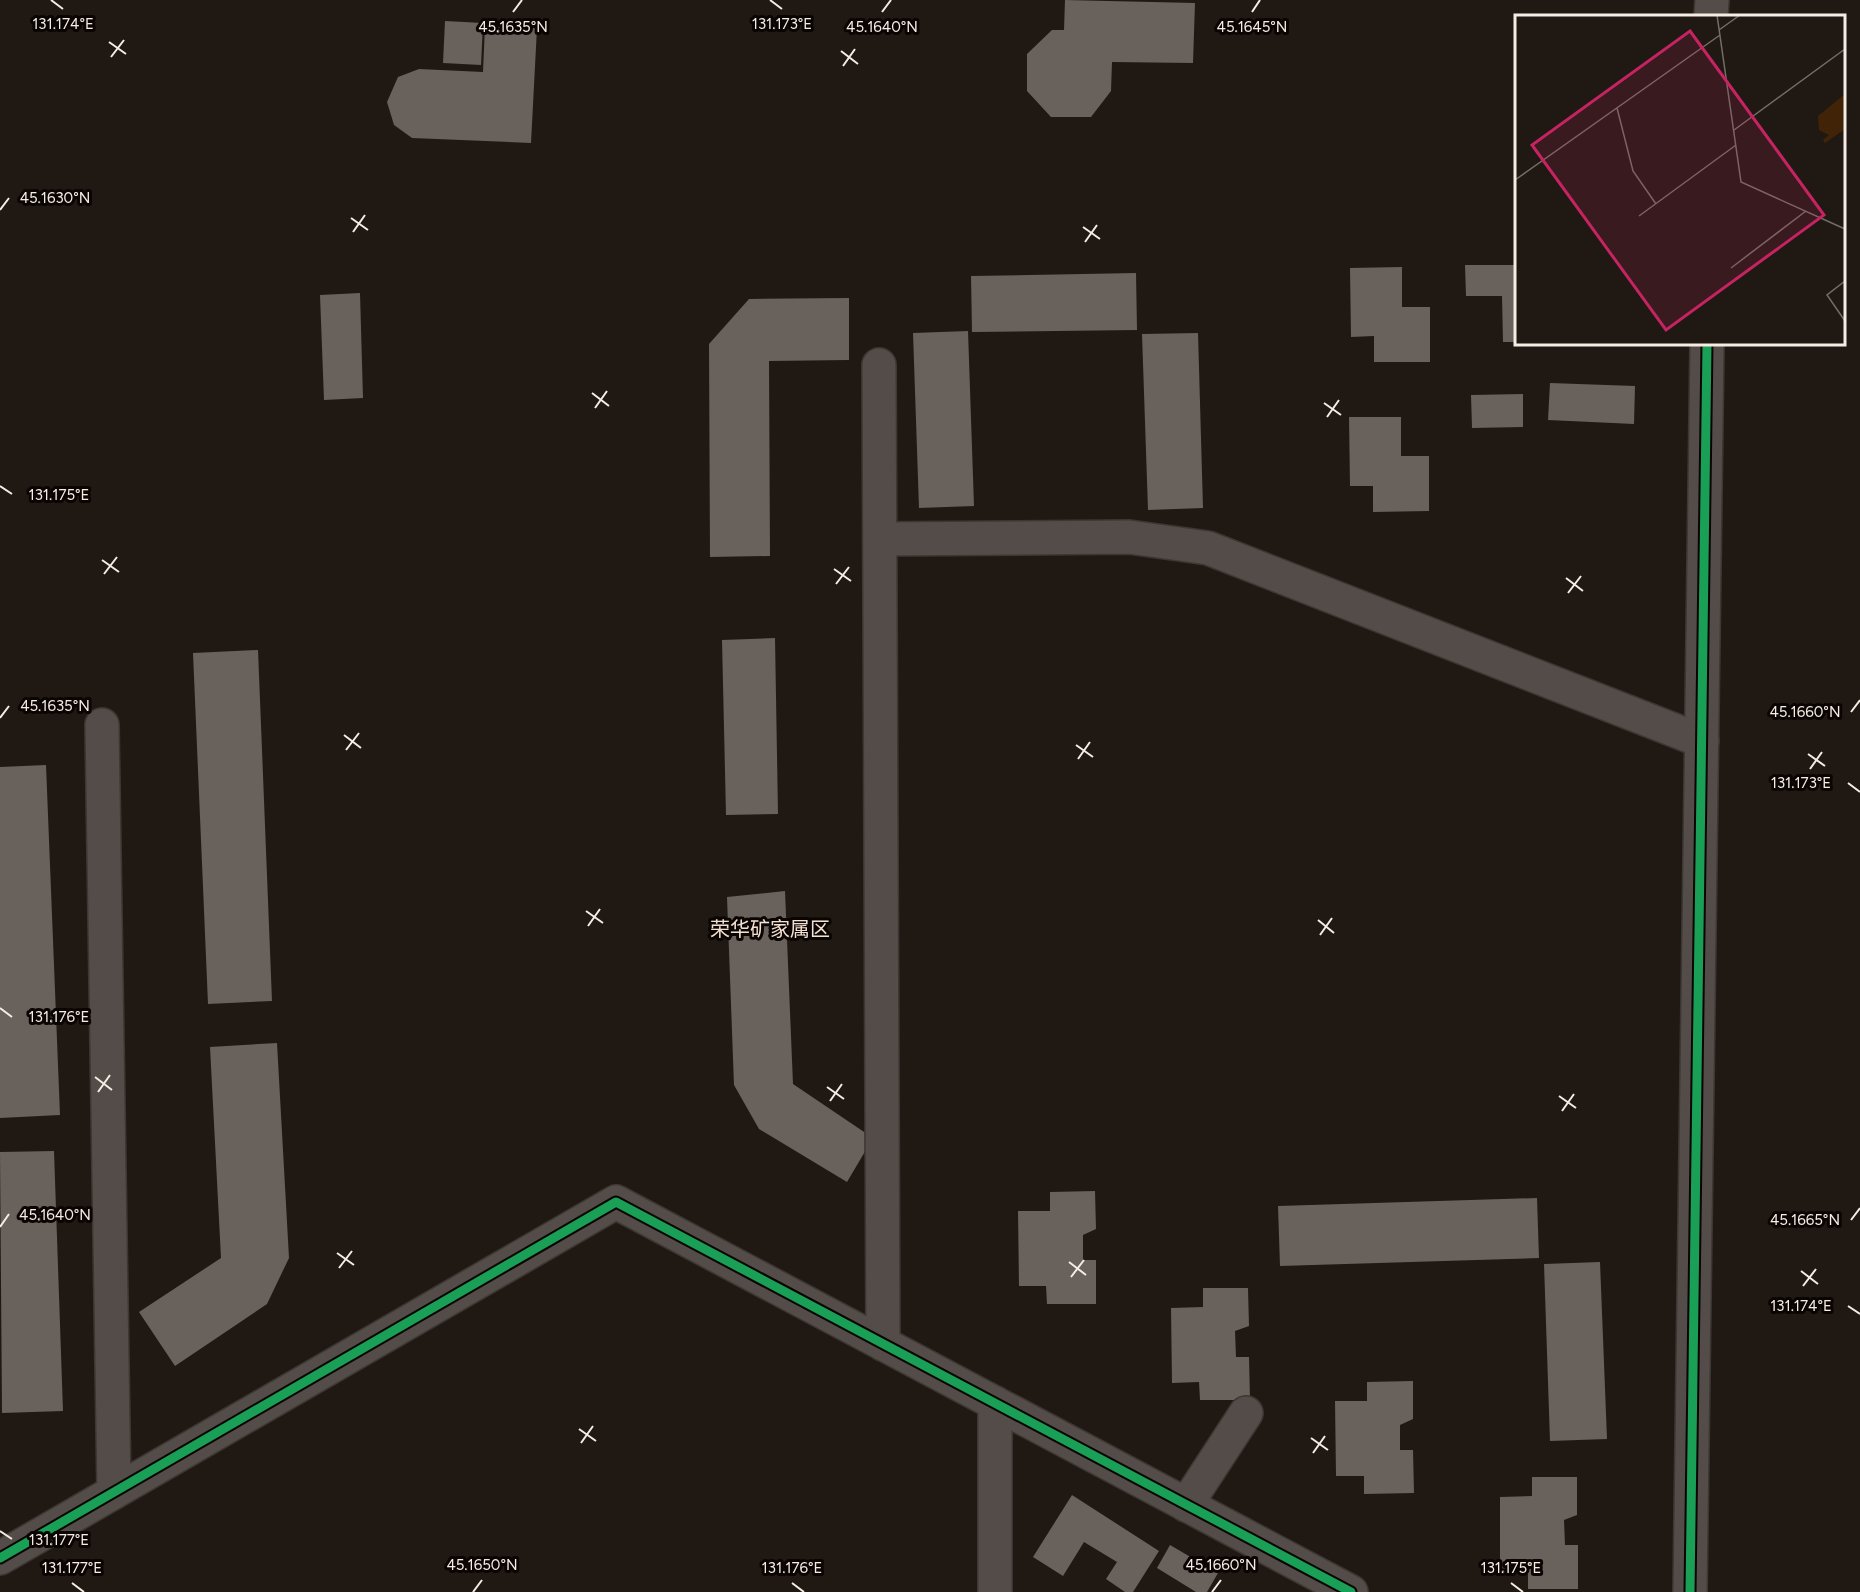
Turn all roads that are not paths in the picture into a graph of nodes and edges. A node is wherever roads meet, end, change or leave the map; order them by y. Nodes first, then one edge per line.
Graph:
1 (1712, 0) edge
2 (1711, 15) edge
3 (1707, 345) edge
4 (879, 365) dead end
5 (880, 539) junction
6 (102, 725) dead end
7 (1702, 741) junction
8 (883, 1344) junction
9 (995, 1403) junction
10 (1246, 1413) dead end
11 (114, 1492) junction
12 (1186, 1505) junction
13 (0, 1558) edge
14 (995, 1592) edge
15 (1351, 1592) edge
16 (1690, 1592) edge

1 - 2 street
3 - 7 street
4 - 5 street
5 - 7 street
5 - 8 street
6 - 11 street
7 - 16 street
8 - 9 street
8 - 11 street
9 - 12 street
9 - 14 street
10 - 12 street
11 - 13 street
12 - 15 street

